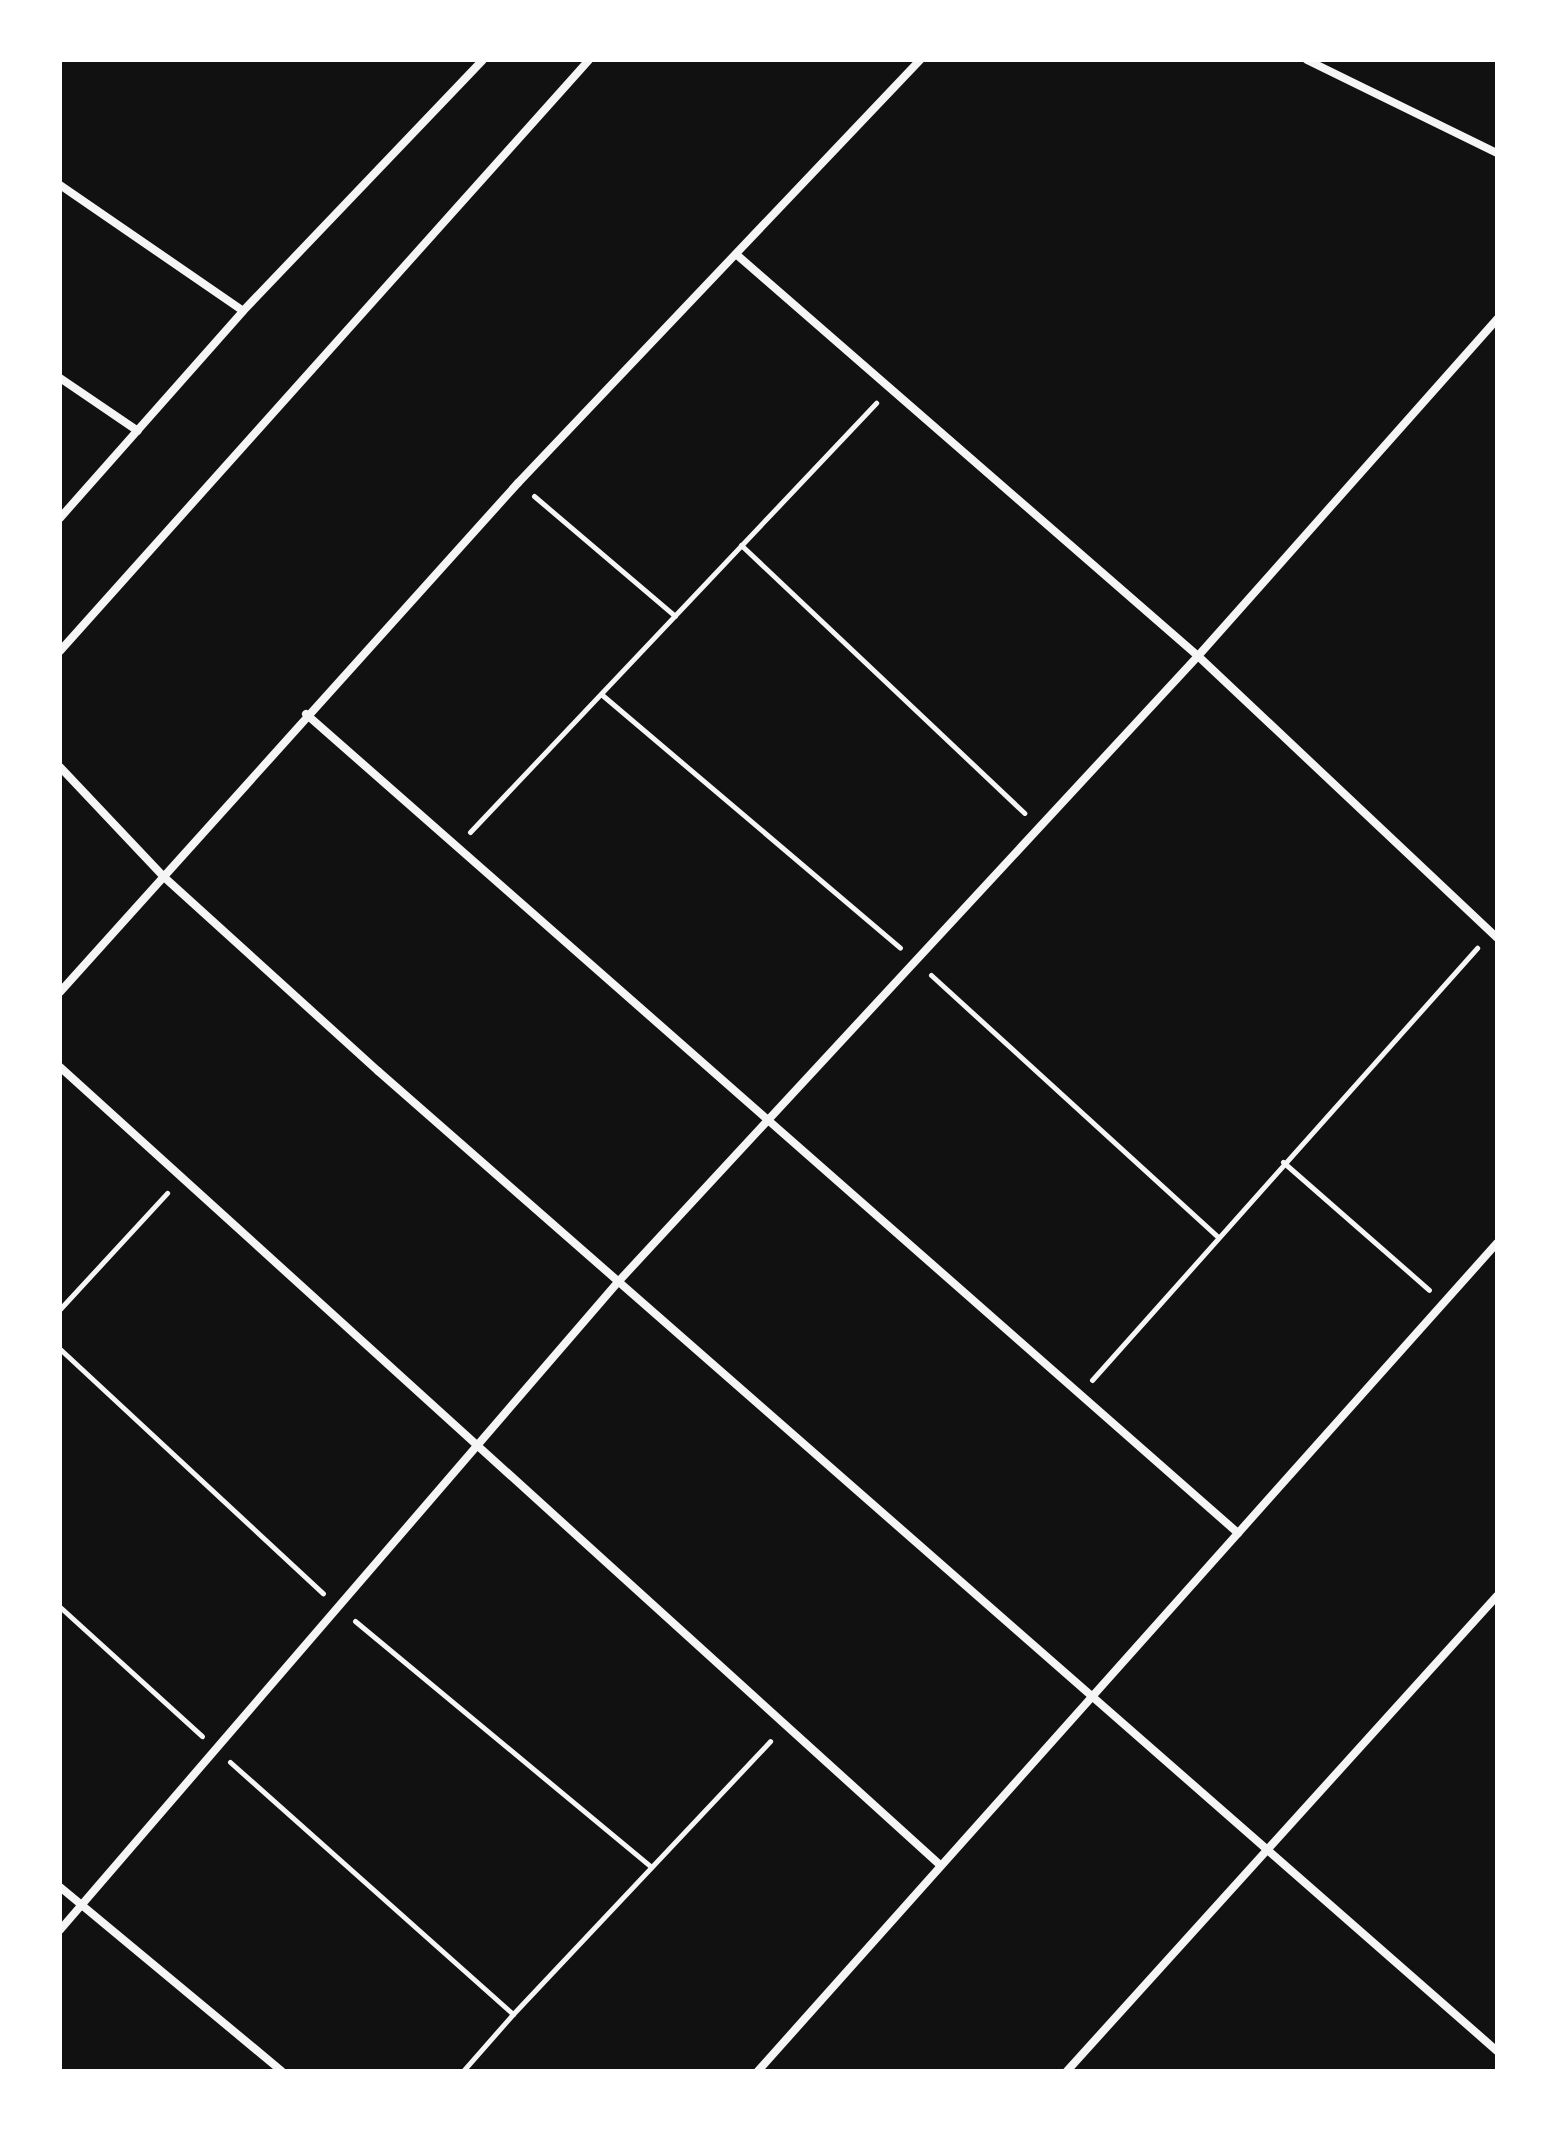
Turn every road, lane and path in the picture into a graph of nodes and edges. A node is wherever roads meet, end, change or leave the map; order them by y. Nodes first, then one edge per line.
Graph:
1 (483, 60) edge
2 (589, 60) edge
3 (920, 60) edge
4 (1307, 60) edge
5 (1497, 153) edge
6 (60, 185) edge
7 (737, 255) junction
8 (243, 311) junction
9 (1497, 319) edge
10 (60, 378) edge
11 (890, 388) junction
12 (138, 431) junction
13 (518, 483) junction
14 (60, 518) edge
15 (741, 545) junction
16 (675, 616) junction
17 (60, 651) edge
18 (1198, 656) junction
19 (306, 714) junction
20 (60, 767) edge
21 (1039, 827) junction
22 (461, 842) junction
23 (164, 877) junction
24 (1494, 935) edge
25 (60, 992) edge
26 (60, 1067) edge
27 (768, 1120) junction
28 (1283, 1162) junction
29 (181, 1177) junction
30 (1497, 1243) edge
31 (618, 1282) junction
32 (1444, 1303) junction
33 (60, 1309) edge
34 (60, 1349) edge
35 (1082, 1393) junction
36 (479, 1449) junction
37 (1238, 1533) junction
38 (1497, 1596) edge
39 (60, 1607) edge
40 (340, 1609) junction
41 (1085, 1697) junction
42 (784, 1725) junction
43 (219, 1752) junction
44 (1266, 1853) junction
45 (940, 1865) junction
46 (651, 1867) junction
47 (60, 1887) edge
48 (82, 1907) junction
49 (60, 1930) edge
50 (513, 2014) junction
51 (1497, 2051) edge
52 (282, 2071) edge
53 (463, 2071) edge
54 (758, 2071) edge
55 (1067, 2071) edge

1 - 8 street
2 - 17 street
3 - 7 street
4 - 5 street
6 - 8 street
7 - 11 street
7 - 13 street
8 - 12 street
9 - 18 street
10 - 12 street
11 - 15 path
11 - 18 street
12 - 14 street
13 - 16 path
13 - 19 street
15 - 16 path
15 - 21 path
16 - 22 path
18 - 21 street
18 - 24 street
19 - 22 street
19 - 23 street
20 - 23 street
21 - 27 street
22 - 27 street
23 - 25 street
23 - 31 street
24 - 28 path
26 - 29 street
27 - 31 street
27 - 35 street
28 - 32 path
28 - 35 path
29 - 33 path
29 - 36 street
30 - 32 street
31 - 36 street
31 - 41 street
32 - 37 street
34 - 40 path
35 - 37 street
36 - 40 street
36 - 42 street
37 - 41 street
38 - 44 street
39 - 43 path
40 - 43 street
40 - 46 path
41 - 44 street
41 - 45 street
42 - 45 street
42 - 46 path
43 - 48 street
43 - 50 path
44 - 51 street
44 - 55 street
45 - 54 street
46 - 50 path
47 - 48 street
48 - 49 street
48 - 52 street
50 - 53 path

